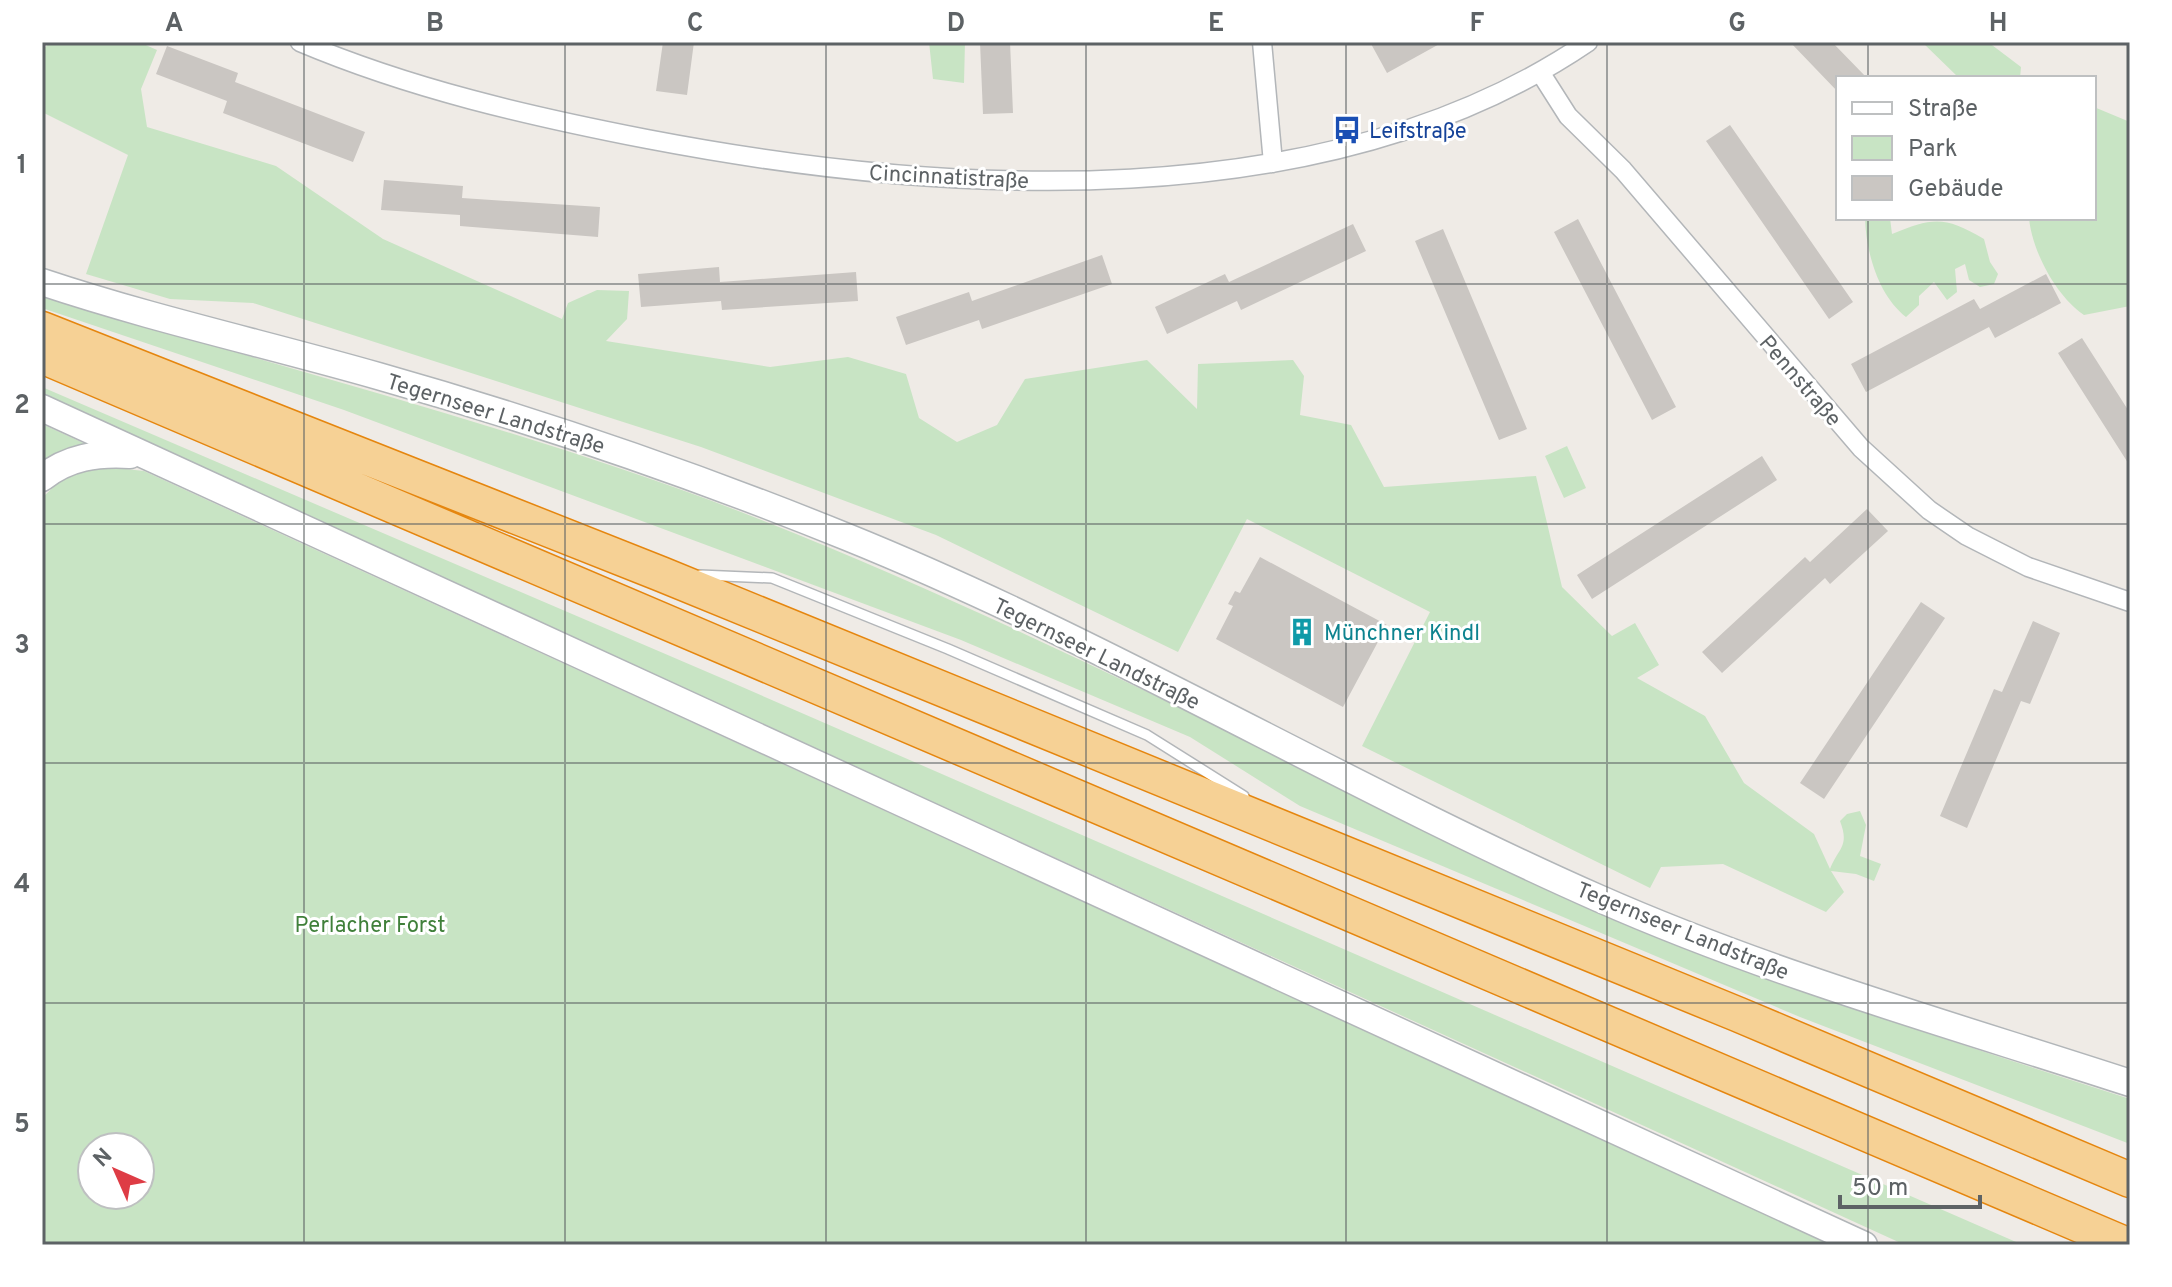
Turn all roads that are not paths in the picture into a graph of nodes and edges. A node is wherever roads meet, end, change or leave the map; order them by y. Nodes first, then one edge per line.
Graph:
1 (300, 42) edge
2 (1262, 42) edge
3 (1588, 42) edge
4 (1540, 72) junction
5 (1273, 163) junction
6 (42, 282) edge
7 (42, 329) edge
8 (42, 356) edge
9 (42, 408) edge
10 (142, 455) junction
11 (42, 478) edge
12 (661, 574) junction
13 (2130, 602) edge
14 (1250, 800) dead end
15 (1263, 808) dead end
16 (1314, 840) junction
17 (2130, 1083) edge
18 (2130, 1180) edge
19 (1864, 1245) edge
20 (2127, 1245) edge

1 - 5 street, Cincinnatistraße
2 - 5 street
3 - 4 street, Cincinnatistraße
4 - 5 street, Cincinnatistraße
4 - 13 street, Pennstraße
6 - 17 main road, Tegernseer Landstraße
7 - 12 highway
8 - 20 highway
9 - 10 main road
10 - 11 main road
10 - 19 main road
12 - 14 lane
12 - 16 highway
15 - 16 lane
16 - 18 highway

